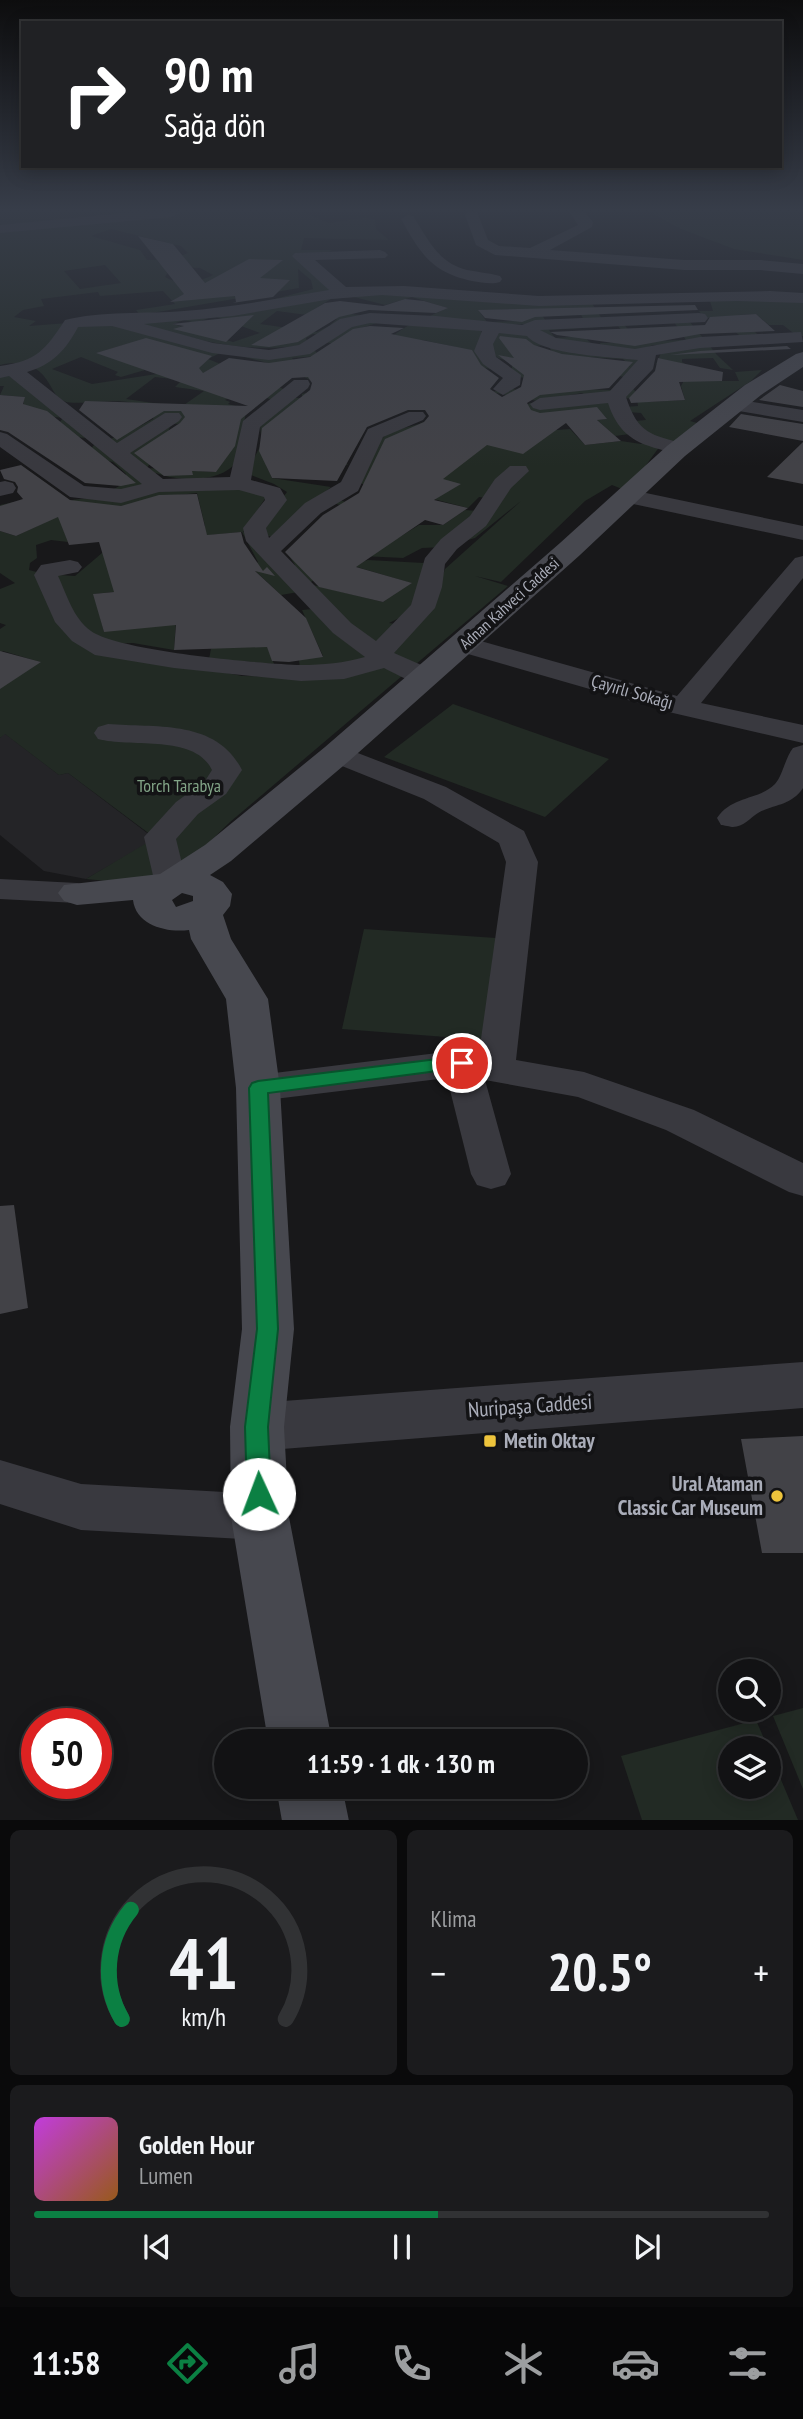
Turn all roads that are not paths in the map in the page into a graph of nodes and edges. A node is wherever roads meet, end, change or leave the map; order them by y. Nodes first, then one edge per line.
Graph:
1 (325, 296) edge
2 (477, 296) edge
3 (685, 296) edge
4 (735, 296) edge
5 (495, 297) joint
6 (803, 298) edge
7 (699, 318) dead end
8 (113, 321) junction
9 (494, 327) junction
10 (529, 331) junction
11 (802, 347) edge
12 (640, 353) junction
13 (7, 371) edge
14 (301, 384) dead end
15 (503, 389) dead end
16 (616, 396) junction
17 (540, 404) dead end
18 (734, 405) junction
19 (416, 416) dead end
20 (803, 416) edge
21 (172, 417) dead end
22 (0, 438) edge
23 (679, 448) junction
24 (116, 453) junction
25 (518, 471) dead end
26 (240, 483) junction
27 (158, 486) junction
28 (627, 496) junction
29 (803, 533) edge
30 (268, 551) junction
31 (803, 563) edge
32 (70, 567) dead end
33 (463, 643) junction
34 (382, 657) junction
35 (425, 677) junction
36 (683, 706) junction
37 (108, 733) dead end
38 (803, 734) edge
39 (337, 754) junction
40 (803, 754) edge
41 (732, 817) dead end
42 (0, 889) edge
43 (77, 893) joint
44 (187, 897) junction
45 (479, 1066) junction
46 (258, 1088) junction
47 (491, 1174) dead end
48 (803, 1181) edge
49 (803, 1385) edge
50 (257, 1427) junction
51 (0, 1482) edge
52 (260, 1517) junction
53 (298, 1729) edge
54 (311, 1799) edge
55 (316, 1820) edge

1 - 8 street
2 - 5 street
3 - 5 street
4 - 6 street
7 - 10 street
8 - 9 street
8 - 13 street
9 - 10 street
9 - 15 street
10 - 12 street
11 - 12 street
11 - 18 main road, Adnan Kahveci Caddesi
12 - 16 street
13 - 24 street
14 - 26 street
16 - 17 street
16 - 23 street
18 - 20 street
18 - 23 main road, Adnan Kahveci Caddesi
19 - 30 street
21 - 24 street
22 - 27 street
23 - 28 main road, Adnan Kahveci Caddesi
24 - 27 street
25 - 34 street
26 - 27 street
26 - 30 street
28 - 29 street
28 - 33 main road, Adnan Kahveci Caddesi
30 - 34 street
31 - 36 street
32 - 34 street
33 - 35 main road, Adnan Kahveci Caddesi
33 - 36 street, Çayırlı Sokağı
34 - 35 street
35 - 39 main road, Adnan Kahveci Caddesi
36 - 38 street, Çayırlı Sokağı
37 - 44 street
39 - 44 main road, Adnan Kahveci Caddesi
39 - 45 street
40 - 41 street
42 - 43 street
43 - 44 main road
44 - 46 main road
45 - 46 street
45 - 47 street
45 - 48 street
46 - 50 main road
49 - 50 street, Nuripaşa Caddesi
50 - 52 main road
51 - 52 street
52 - 53 main road
54 - 55 main road

